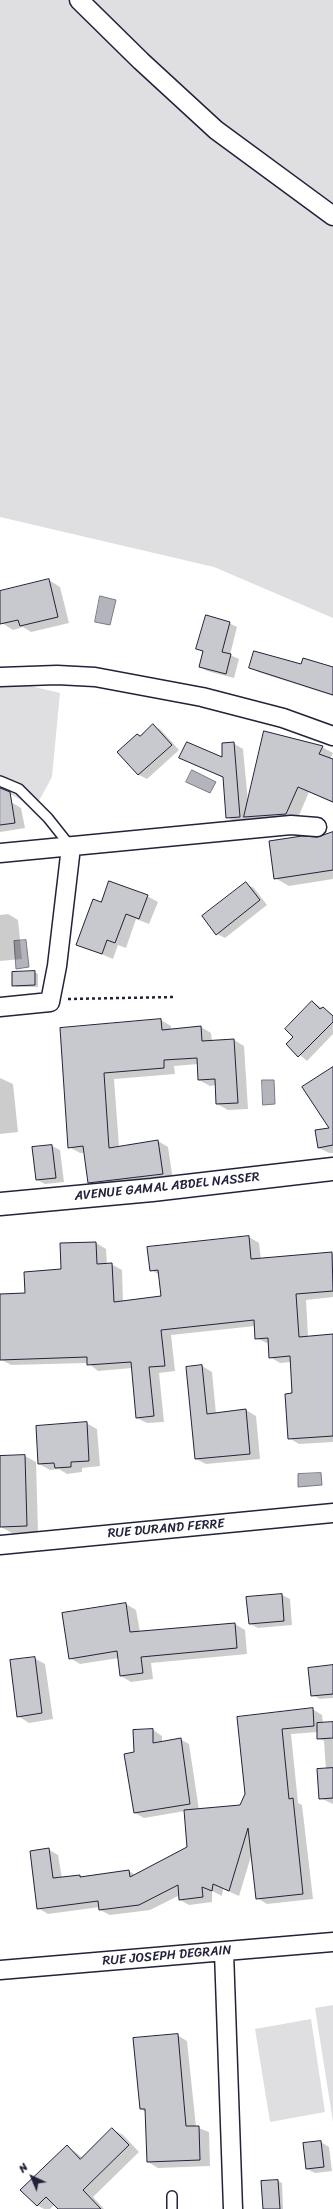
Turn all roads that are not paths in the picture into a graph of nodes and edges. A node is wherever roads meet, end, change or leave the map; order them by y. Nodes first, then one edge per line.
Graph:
1 (79, 0) edge
2 (333, 216) edge
3 (0, 677) edge
4 (333, 736) edge
5 (0, 781) edge
6 (317, 827) dead end
7 (71, 847) junction
8 (0, 853) edge
9 (0, 1007) edge
10 (333, 1169) edge
11 (0, 1204) edge
12 (333, 1513) edge
13 (0, 1545) edge
14 (333, 1942) edge
15 (224, 1952) junction
16 (0, 1970) edge
17 (172, 2196) dead end
18 (172, 2209) edge
19 (233, 2209) edge

1 - 2 street
3 - 4 street
5 - 7 lane
6 - 7 street
7 - 8 street
7 - 9 street
10 - 11 street, AVENUE GAMAL ABDEL NASSER
12 - 13 street, RUE DURAND FERRE
14 - 15 street, RUE JOSEPH DEGRAIN
15 - 16 street, RUE JOSEPH DEGRAIN
15 - 19 street
17 - 18 lane

